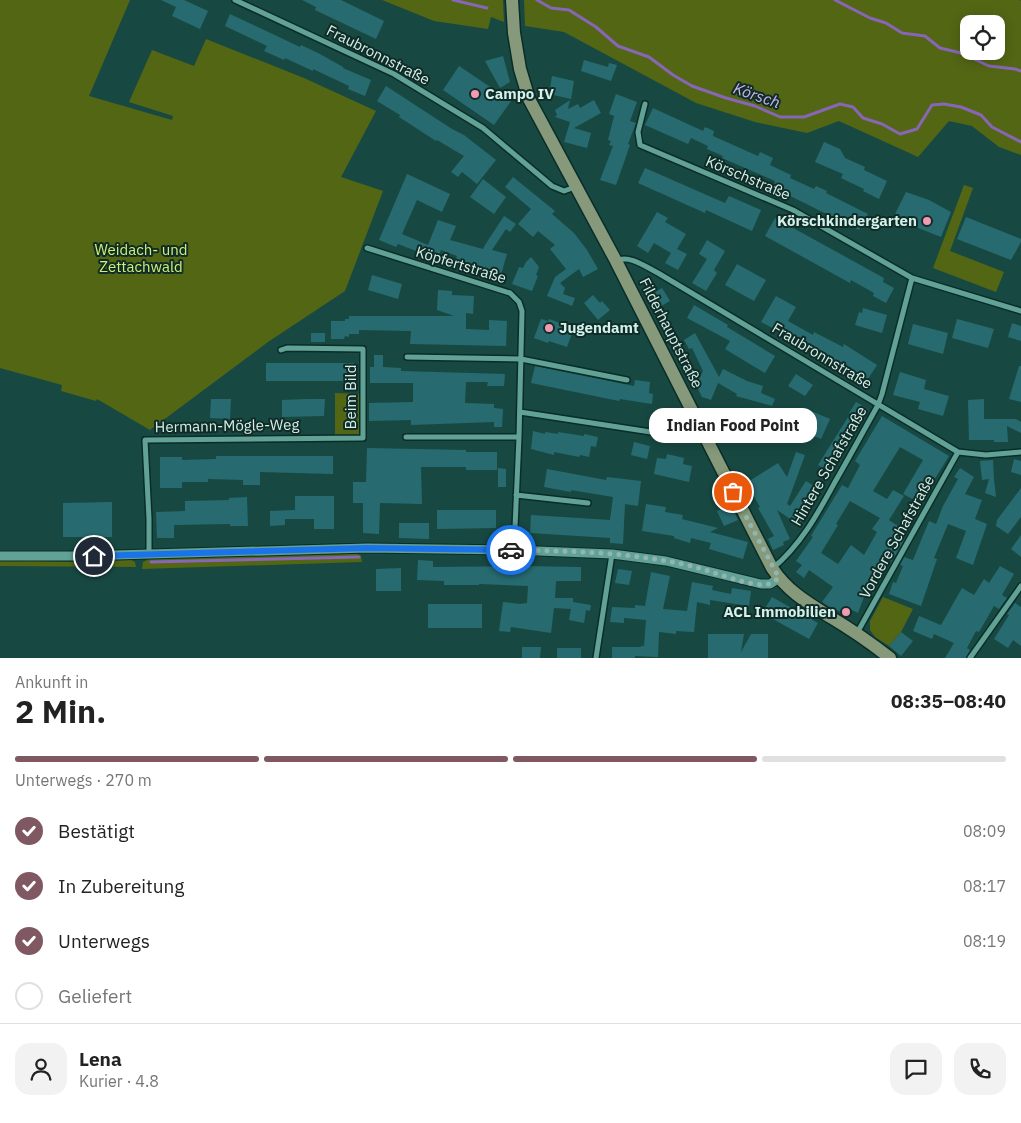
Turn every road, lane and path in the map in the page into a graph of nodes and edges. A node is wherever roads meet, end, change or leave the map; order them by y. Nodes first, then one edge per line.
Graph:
1 (235, 0) edge
2 (512, 0) edge
3 (645, 104) dead end
4 (575, 187) junction
5 (367, 248) dead end
6 (616, 262) junction
7 (912, 278) junction
8 (1021, 311) edge
9 (281, 350) dead end
10 (407, 357) dead end
11 (521, 359) junction
12 (627, 380) dead end
13 (878, 404) junction
14 (520, 412) junction
15 (664, 434) dead end
16 (406, 437) dead end
17 (364, 438) joint
18 (519, 438) junction
19 (958, 452) junction
20 (1021, 452) edge
21 (516, 495) junction
22 (588, 503) dead end
23 (514, 550) junction
24 (149, 554) junction
25 (612, 554) junction
26 (0, 556) edge
27 (776, 573) junction
28 (1021, 586) edge
29 (857, 634) junction
30 (596, 658) edge
31 (890, 658) edge
32 (970, 658) edge

1 - 4 street, Fraubronnstraße
2 - 4 main road, Filderhauptstraße
3 - 7 street, Körschstraße
4 - 6 main road, Filderhauptstraße
5 - 11 street, Köpfertstraße
6 - 13 street, Fraubronnstraße
6 - 27 main road, Filderhauptstraße
7 - 8 street, Körschstraße
7 - 13 street, Hintere Schafstraße
9 - 17 street, Beim Bild
10 - 11 street
11 - 12 street
11 - 14 street, Köpfertstraße
13 - 19 street, Fraubronnstraße
13 - 27 street, Hintere Schafstraße
14 - 15 street
14 - 18 street, Köpfertstraße
16 - 18 street
17 - 24 street, Hermann-Mögle-Weg
18 - 21 street, Köpfertstraße
19 - 20 street, Fraubronnstraße
19 - 29 street, Vordere Schafstraße
21 - 22 street
21 - 23 street, Köpfertstraße
23 - 24 street
23 - 25 street
24 - 26 street
25 - 27 street
25 - 30 street
27 - 29 main road, Filderhauptstraße
28 - 32 street
29 - 31 main road, Filderhauptstraße

